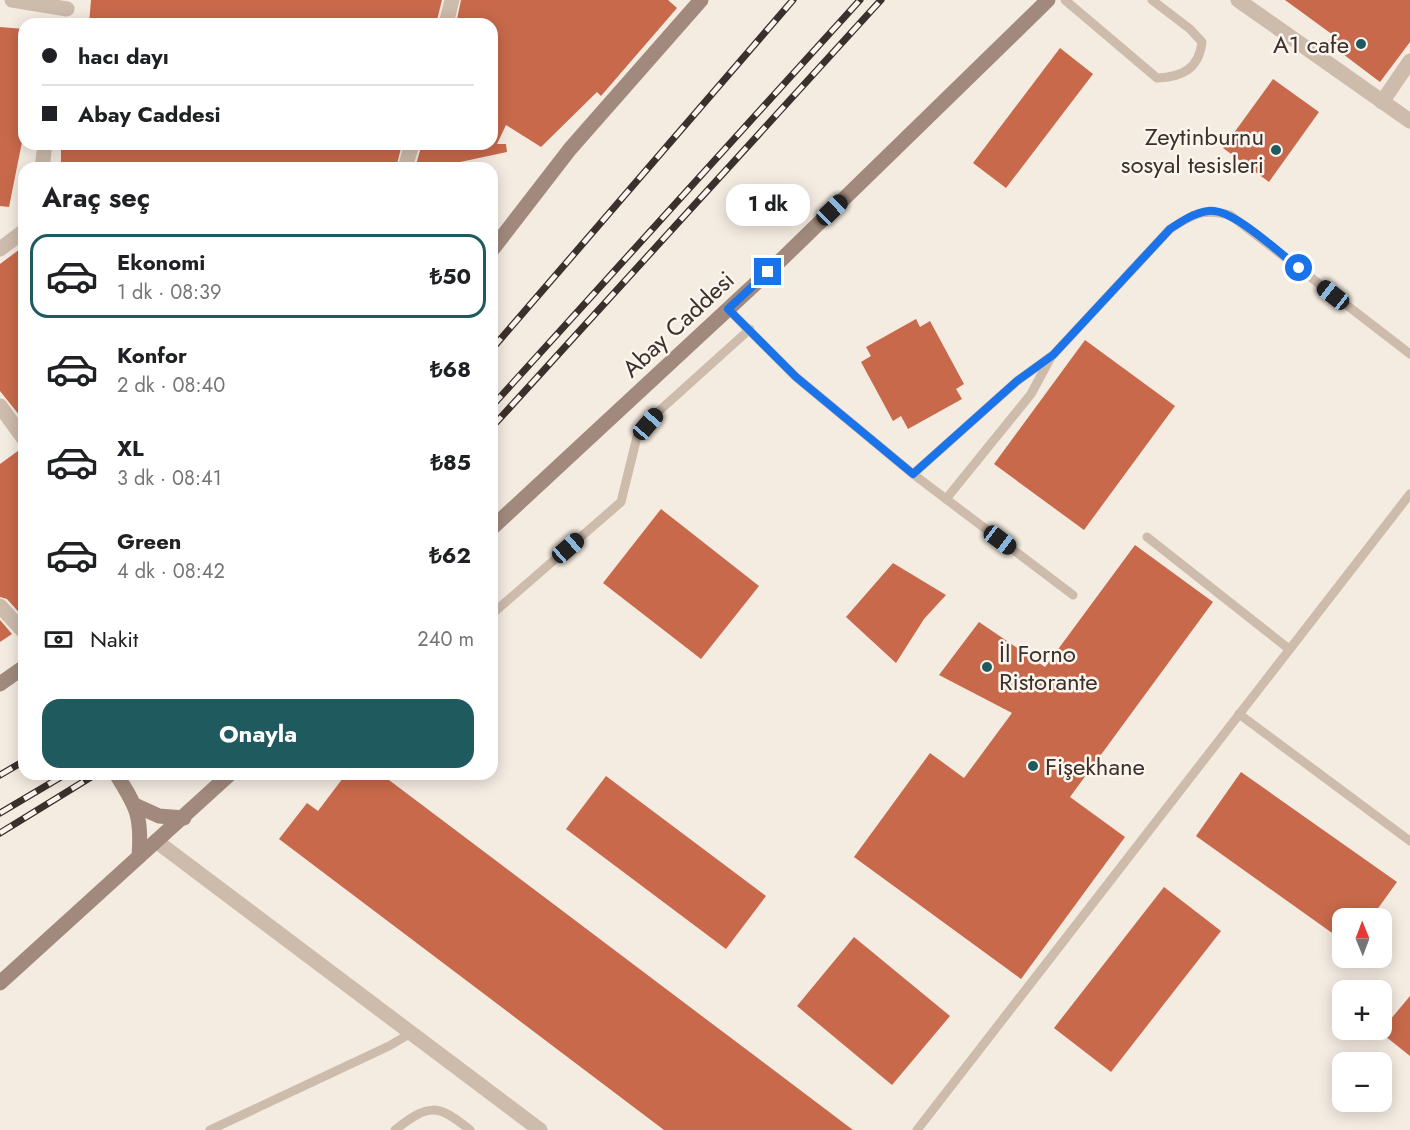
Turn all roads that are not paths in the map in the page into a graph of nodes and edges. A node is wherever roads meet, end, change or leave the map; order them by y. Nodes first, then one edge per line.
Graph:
1 (12, 0) edge
2 (452, 0) edge
3 (700, 0) edge
4 (1048, 0) edge
5 (1065, 0) edge
6 (1152, 0) edge
7 (1238, 0) edge
8 (67, 11) edge
9 (448, 18) edge
10 (1410, 61) edge
11 (1382, 102) junction
12 (1410, 121) edge
13 (18, 236) edge
14 (498, 242) edge
15 (0, 249) edge
16 (728, 309) junction
17 (750, 329) junction
18 (1410, 354) edge
19 (1053, 355) junction
20 (0, 406) edge
21 (18, 431) edge
22 (913, 474) junction
23 (1410, 494) edge
24 (946, 499) junction
25 (498, 522) edge
26 (1147, 537) dead end
27 (1073, 595) dead end
28 (0, 606) edge
29 (498, 609) edge
30 (18, 626) edge
31 (1289, 649) junction
32 (18, 672) edge
33 (4, 682) edge
34 (1239, 714) junction
35 (120, 780) edge
36 (224, 780) edge
37 (137, 806) junction
38 (184, 818) junction
39 (156, 841) junction
40 (1410, 841) edge
41 (139, 856) junction
42 (0, 983) edge
43 (411, 1033) junction
44 (210, 1130) edge
45 (394, 1130) edge
46 (470, 1130) edge
47 (540, 1130) edge
48 (917, 1130) edge

1 - 8 street
2 - 9 street
3 - 14 main road
4 - 16 main road, Abay Caddesi
5 - 6 lane
7 - 11 street
10 - 11 street
11 - 12 street
13 - 15 street
16 - 17 lane
16 - 25 main road, Abay Caddesi
17 - 22 lane
17 - 29 lane
18 - 19 lane
19 - 22 lane
19 - 24 lane
20 - 21 street
22 - 24 lane
23 - 31 lane
24 - 27 lane
26 - 31 lane
28 - 30 street
31 - 34 lane
32 - 33 main road
34 - 40 lane
34 - 48 lane
35 - 37 main road
36 - 38 main road
37 - 38 main road
37 - 41 main road
38 - 39 main road
39 - 41 main road
39 - 43 street
41 - 42 main road
43 - 44 lane
43 - 47 street
45 - 46 lane

